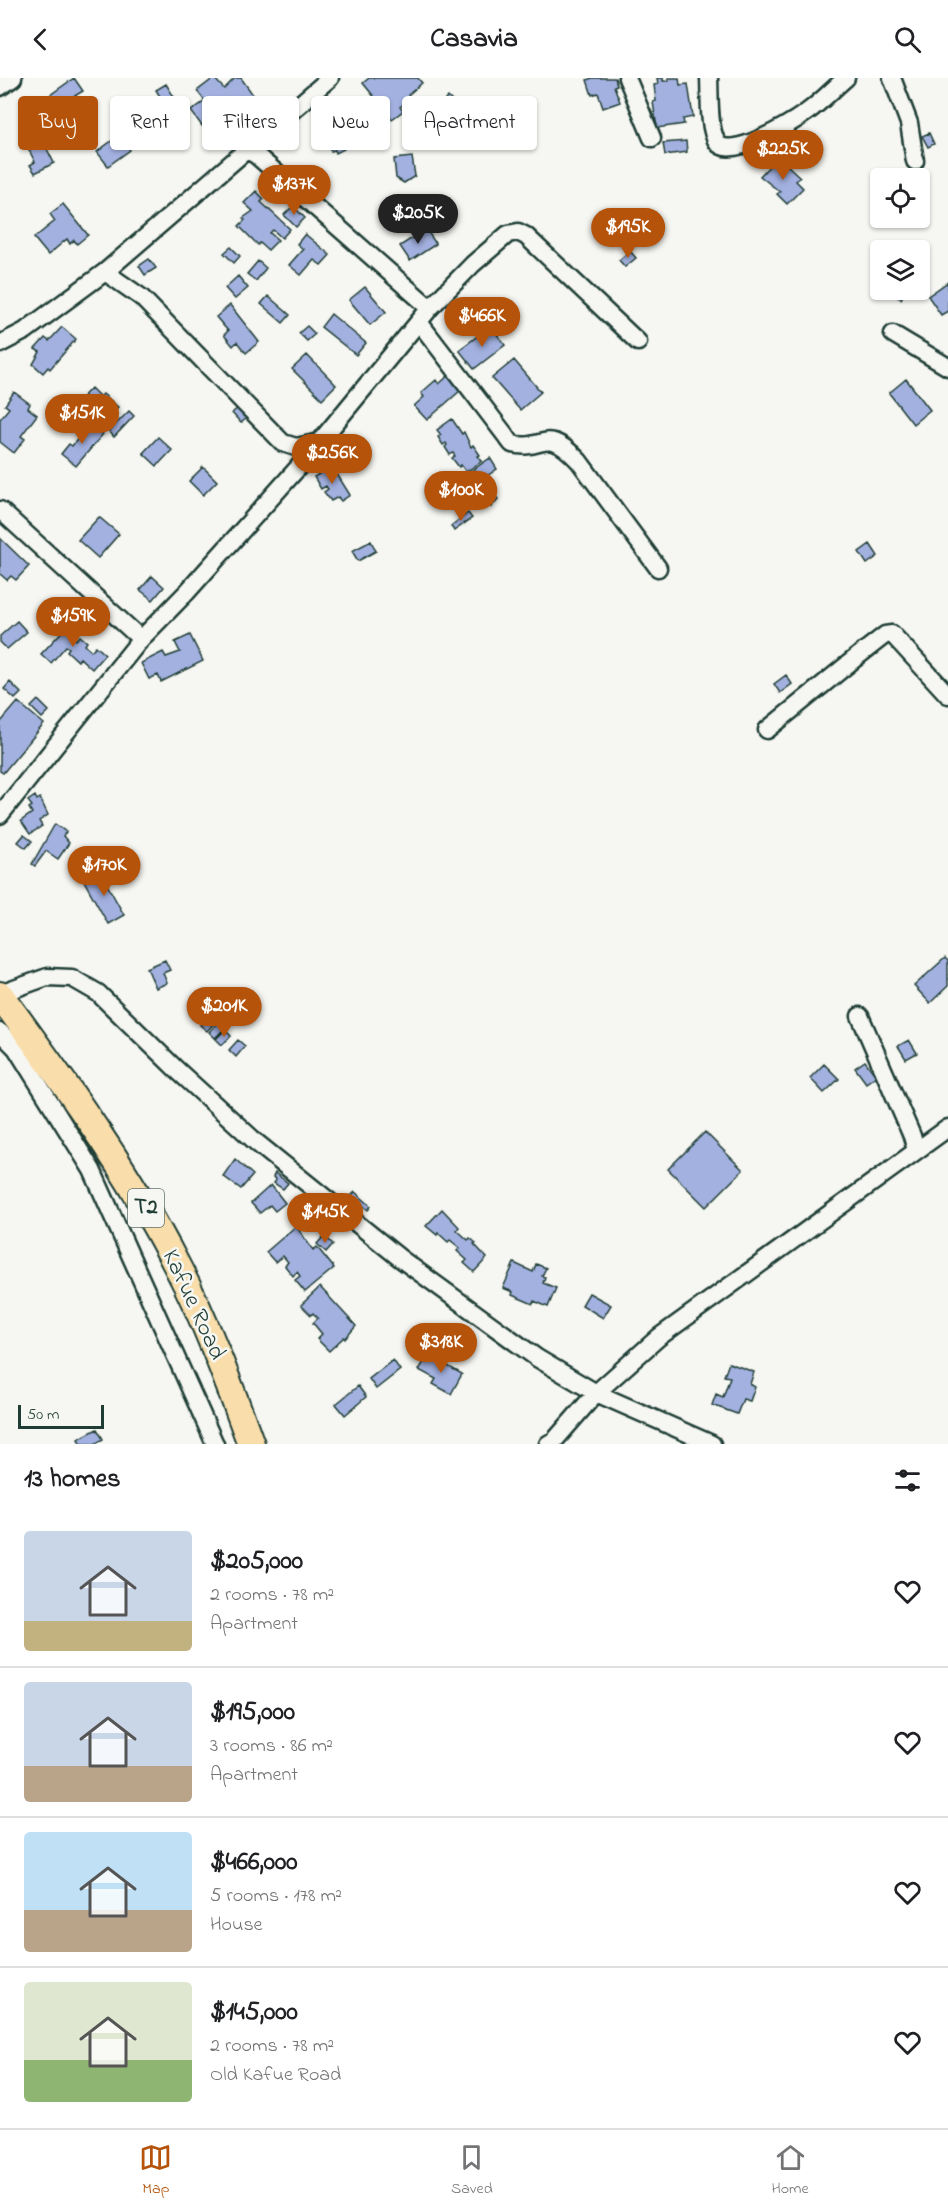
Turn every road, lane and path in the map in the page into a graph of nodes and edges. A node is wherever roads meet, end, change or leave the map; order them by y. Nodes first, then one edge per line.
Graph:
1 (13, 78) edge
2 (330, 78) edge
3 (627, 78) edge
4 (709, 78) edge
5 (846, 78) edge
6 (892, 78) edge
7 (0, 87) edge
8 (299, 105) edge
9 (652, 138) dead end
10 (247, 150) joint
11 (915, 161) dead end
12 (105, 272) junction
13 (430, 308) junction
14 (419, 322) junction
15 (893, 334) dead end
16 (638, 342) dead end
17 (0, 344) edge
18 (948, 367) edge
19 (320, 442) junction
20 (283, 443) junction
21 (285, 481) junction
22 (0, 510) edge
23 (658, 568) dead end
24 (141, 639) junction
25 (948, 695) edge
26 (768, 730) dead end
27 (0, 815) edge
28 (0, 994) edge
29 (860, 1016) dead end
30 (0, 1032) edge
31 (948, 1128) edge
32 (916, 1150) junction
33 (596, 1393) junction
34 (214, 1444) edge
35 (250, 1444) edge
36 (548, 1444) edge
37 (712, 1444) edge

1 - 7 street
2 - 8 street
3 - 9 street
4 - 5 street
6 - 11 street
10 - 12 street
10 - 13 street
12 - 17 street
12 - 20 street
13 - 14 street
13 - 16 street
14 - 19 street
14 - 23 street
15 - 18 street
19 - 20 street
19 - 21 street
20 - 21 street
21 - 24 street
22 - 24 street
24 - 27 street
25 - 26 street
28 - 33 street
28 - 35 highway, Kafue Road / T2
29 - 32 street
30 - 34 street
31 - 32 street
32 - 33 street
33 - 36 street
33 - 37 street

